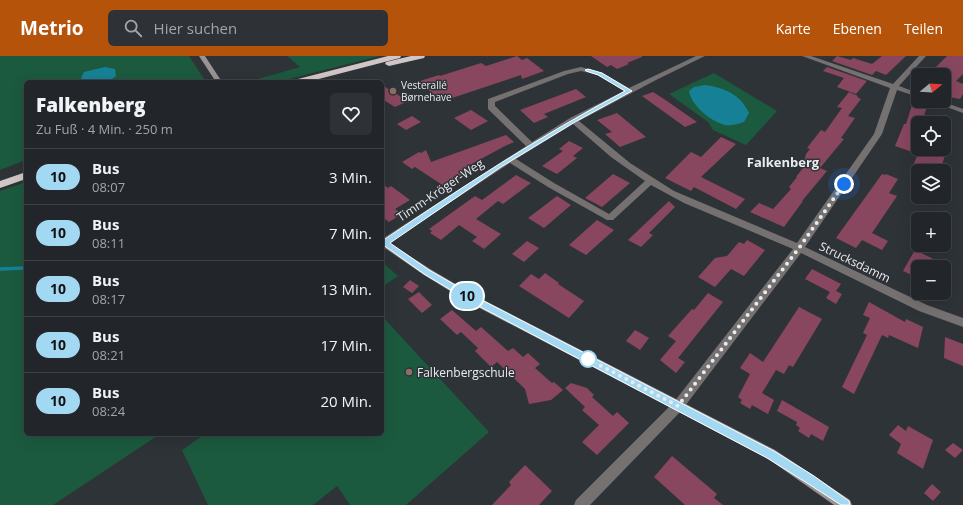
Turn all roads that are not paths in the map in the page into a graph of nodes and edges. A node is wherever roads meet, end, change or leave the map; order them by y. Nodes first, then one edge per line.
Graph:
1 (202, 56) edge
2 (397, 56) edge
3 (421, 56) edge
4 (702, 56) edge
5 (805, 56) edge
6 (923, 56) edge
7 (218, 80) edge
8 (305, 80) edge
9 (330, 80) edge
10 (894, 87) junction
11 (629, 91) junction
12 (911, 93) edge
13 (951, 107) edge
14 (963, 111) edge
15 (573, 120) junction
16 (531, 146) junction
17 (510, 159) junction
18 (24, 167) edge
19 (0, 176) edge
20 (24, 176) edge
21 (650, 182) junction
22 (0, 185) edge
23 (384, 241) edge
24 (384, 243) edge
25 (799, 248) junction
26 (963, 323) edge
27 (678, 406) junction
28 (581, 505) edge
29 (845, 505) edge

1 - 7 street
2 - 8 highway
3 - 9 highway
4 - 11 street, Timm-Kröger-Weg
5 - 10 street
6 - 10 street
10 - 12 street
10 - 25 street
11 - 15 street, Timm-Kröger-Weg
11 - 16 street
13 - 14 street
15 - 16 street, Timm-Kröger-Weg
15 - 21 street, Strucksdamm
16 - 17 street, Timm-Kröger-Weg
17 - 21 street
17 - 23 street, Timm-Kröger-Weg
18 - 19 highway
20 - 22 highway
21 - 25 street, Strucksdamm
24 - 27 street
25 - 26 street, Strucksdamm
25 - 27 street
27 - 28 street
27 - 29 street

